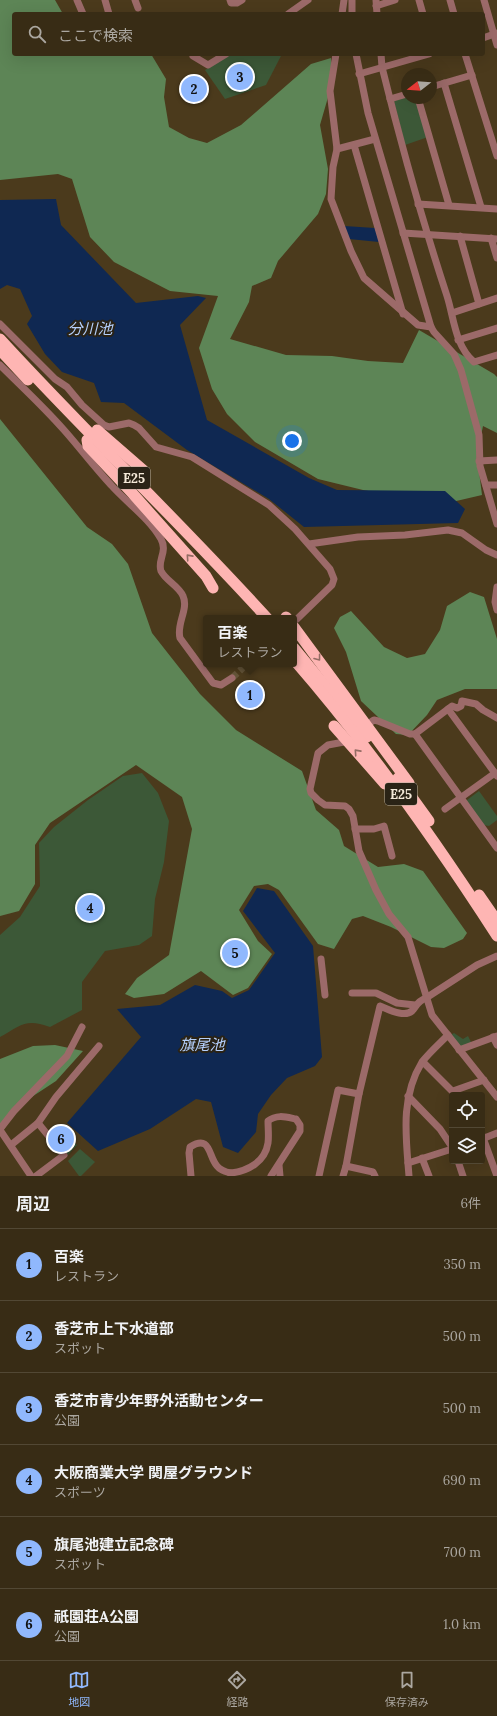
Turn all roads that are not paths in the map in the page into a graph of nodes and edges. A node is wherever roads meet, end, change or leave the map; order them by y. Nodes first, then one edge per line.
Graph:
1 (77, 0) edge
2 (105, 0) edge
3 (135, 0) edge
4 (230, 0) edge
5 (242, 0) edge
6 (308, 0) edge
7 (344, 0) edge
8 (352, 0) edge
9 (395, 0) edge
10 (418, 0) edge
11 (450, 0) edge
12 (484, 0) edge
13 (376, 3) edge
14 (138, 8) dead end
15 (82, 12) edge
16 (108, 12) edge
17 (291, 12) edge
18 (342, 12) edge
19 (352, 12) edge
20 (422, 12) edge
21 (453, 12) edge
22 (495, 33) edge
23 (485, 37) edge
24 (497, 45) edge
25 (193, 56) dead end
26 (223, 56) edge
27 (336, 56) edge
28 (356, 56) edge
29 (381, 56) edge
30 (422, 56) edge
31 (466, 56) edge
32 (382, 67) junction
33 (359, 74) junction
34 (472, 75) junction
35 (444, 83) junction
36 (437, 85) edge
37 (401, 96) edge
38 (390, 99) junction
39 (420, 104) edge
40 (375, 139) junction
41 (354, 145) junction
42 (496, 147) edge
43 (337, 149) junction
44 (497, 156) edge
45 (418, 204) junction
46 (449, 205) junction
47 (481, 207) junction
48 (497, 209) edge
49 (403, 233) junction
50 (426, 233) junction
51 (460, 236) junction
52 (494, 238) edge
53 (497, 258) edge
54 (497, 298) edge
55 (480, 304) junction
56 (452, 313) junction
57 (404, 314) junction
58 (0, 324) edge
59 (431, 327) junction
60 (497, 328) edge
61 (0, 338) edge
62 (458, 340) junction
63 (0, 350) edge
64 (497, 355) edge
65 (0, 365) edge
66 (47, 389) junction
67 (87, 440) junction
68 (497, 460) edge
69 (479, 461) junction
70 (143, 470) dead end
71 (486, 485) junction
72 (497, 485) edge
73 (497, 524) edge
74 (309, 544) junction
75 (497, 555) edge
76 (497, 587) edge
77 (213, 588) dead end
78 (497, 610) edge
79 (255, 615) edge
80 (264, 615) edge
81 (297, 615) edge
82 (297, 628) edge
83 (297, 652) edge
84 (297, 664) edge
85 (232, 678) tunnel mouth
86 (448, 710) junction
87 (497, 718) edge
88 (371, 722) dead end
89 (334, 726) dead end
90 (415, 734) junction
91 (344, 742) dead end
92 (496, 775) edge
93 (413, 797) junction
94 (461, 797) junction
95 (445, 809) dead end
96 (355, 829) junction
97 (437, 845) junction
98 (497, 848) edge
99 (392, 856) dead end
100 (497, 921) edge
101 (497, 936) edge
102 (497, 956) edge
103 (321, 959) dead end
104 (352, 993) dead end
105 (325, 996) dead end
106 (426, 998) junction
107 (415, 1005) junction
108 (82, 1027) dead end
109 (448, 1035) junction
110 (495, 1036) edge
111 (497, 1045) edge
112 (100, 1046) dead end
113 (460, 1050) junction
114 (423, 1062) junction
115 (484, 1080) junction
116 (453, 1092) edge
117 (456, 1092) edge
118 (359, 1094) junction
119 (408, 1096) junction
120 (497, 1097) edge
121 (38, 1123) junction
122 (0, 1129) edge
123 (497, 1133) edge
124 (485, 1136) edge
125 (449, 1143) edge
126 (485, 1143) edge
127 (10, 1145) junction
128 (449, 1149) edge
129 (422, 1158) junction
130 (408, 1163) junction
131 (459, 1164) edge
132 (279, 1165) junction
133 (346, 1166) junction
134 (231, 1174) edge
135 (31, 1176) edge
136 (36, 1176) edge
137 (190, 1176) edge
138 (271, 1176) edge
139 (280, 1176) edge
140 (319, 1176) edge
141 (344, 1176) edge
142 (376, 1176) edge
143 (409, 1176) edge
144 (428, 1176) edge
145 (463, 1176) edge
146 (497, 1176) edge

1 - 15 street
2 - 16 street
3 - 14 street
4 - 5 street
6 - 17 street
7 - 18 street
8 - 19 street
9 - 13 street
10 - 20 street
11 - 21 street
12 - 22 street
22 - 23 street
22 - 24 street
25 - 26 street
27 - 43 street
28 - 33 street
29 - 32 street
30 - 32 street
31 - 34 street
32 - 33 street
32 - 38 street
33 - 40 street
34 - 35 street
34 - 42 street
35 - 36 street
35 - 47 street
37 - 38 street
38 - 45 street
39 - 46 street
40 - 41 street
40 - 49 street
41 - 43 street
41 - 57 street
42 - 44 street
43 - 57 street
45 - 46 street
45 - 50 street
46 - 47 street
47 - 48 street
49 - 50 street
49 - 59 street
50 - 51 street
50 - 56 street
51 - 52 street
51 - 55 street
52 - 53 street
54 - 55 street
55 - 56 street
56 - 62 street
57 - 59 street
58 - 74 street
59 - 69 street
60 - 62 street
61 - 66 highway, E25
62 - 64 street
63 - 67 highway, E25
65 - 85 street
66 - 70 highway
66 - 80 highway, E25
77 -> 67 highway
67 - 79 highway, E25
68 - 69 street
69 - 71 street
71 - 72 street
71 - 73 street
74 - 75 street
74 - 81 street
76 - 78 street
82 -> 93 highway
83 - 93 highway, E25
84 - 97 highway, E25
86 - 87 street
86 - 90 street
86 - 92 street
88 - 90 street
97 -> 89 highway
90 - 94 street
91 - 96 street
92 - 94 street
93 - 100 highway, E25
94 - 95 street
94 - 98 street
96 - 99 street
96 - 106 street
97 - 101 highway, E25
102 - 106 street
103 - 105 street
104 - 107 street
106 - 107 street
106 - 109 street
107 - 118 street
108 - 122 street
109 - 113 street
109 - 114 street
110 - 111 street
110 - 113 street
112 - 121 street
113 - 115 street
114 - 116 street
114 - 119 street
115 - 117 street
115 - 120 street
118 - 133 street
118 - 140 street
119 - 125 street
119 - 130 street
121 - 127 street
121 - 136 street
122 - 127 street
123 - 124 street
126 - 146 street
127 - 135 street
128 - 129 street
129 - 130 street
129 - 144 street
130 - 143 street
131 - 145 street
132 - 134 street
132 - 138 street
132 - 139 street
133 - 141 street
133 - 142 street
134 - 137 street

